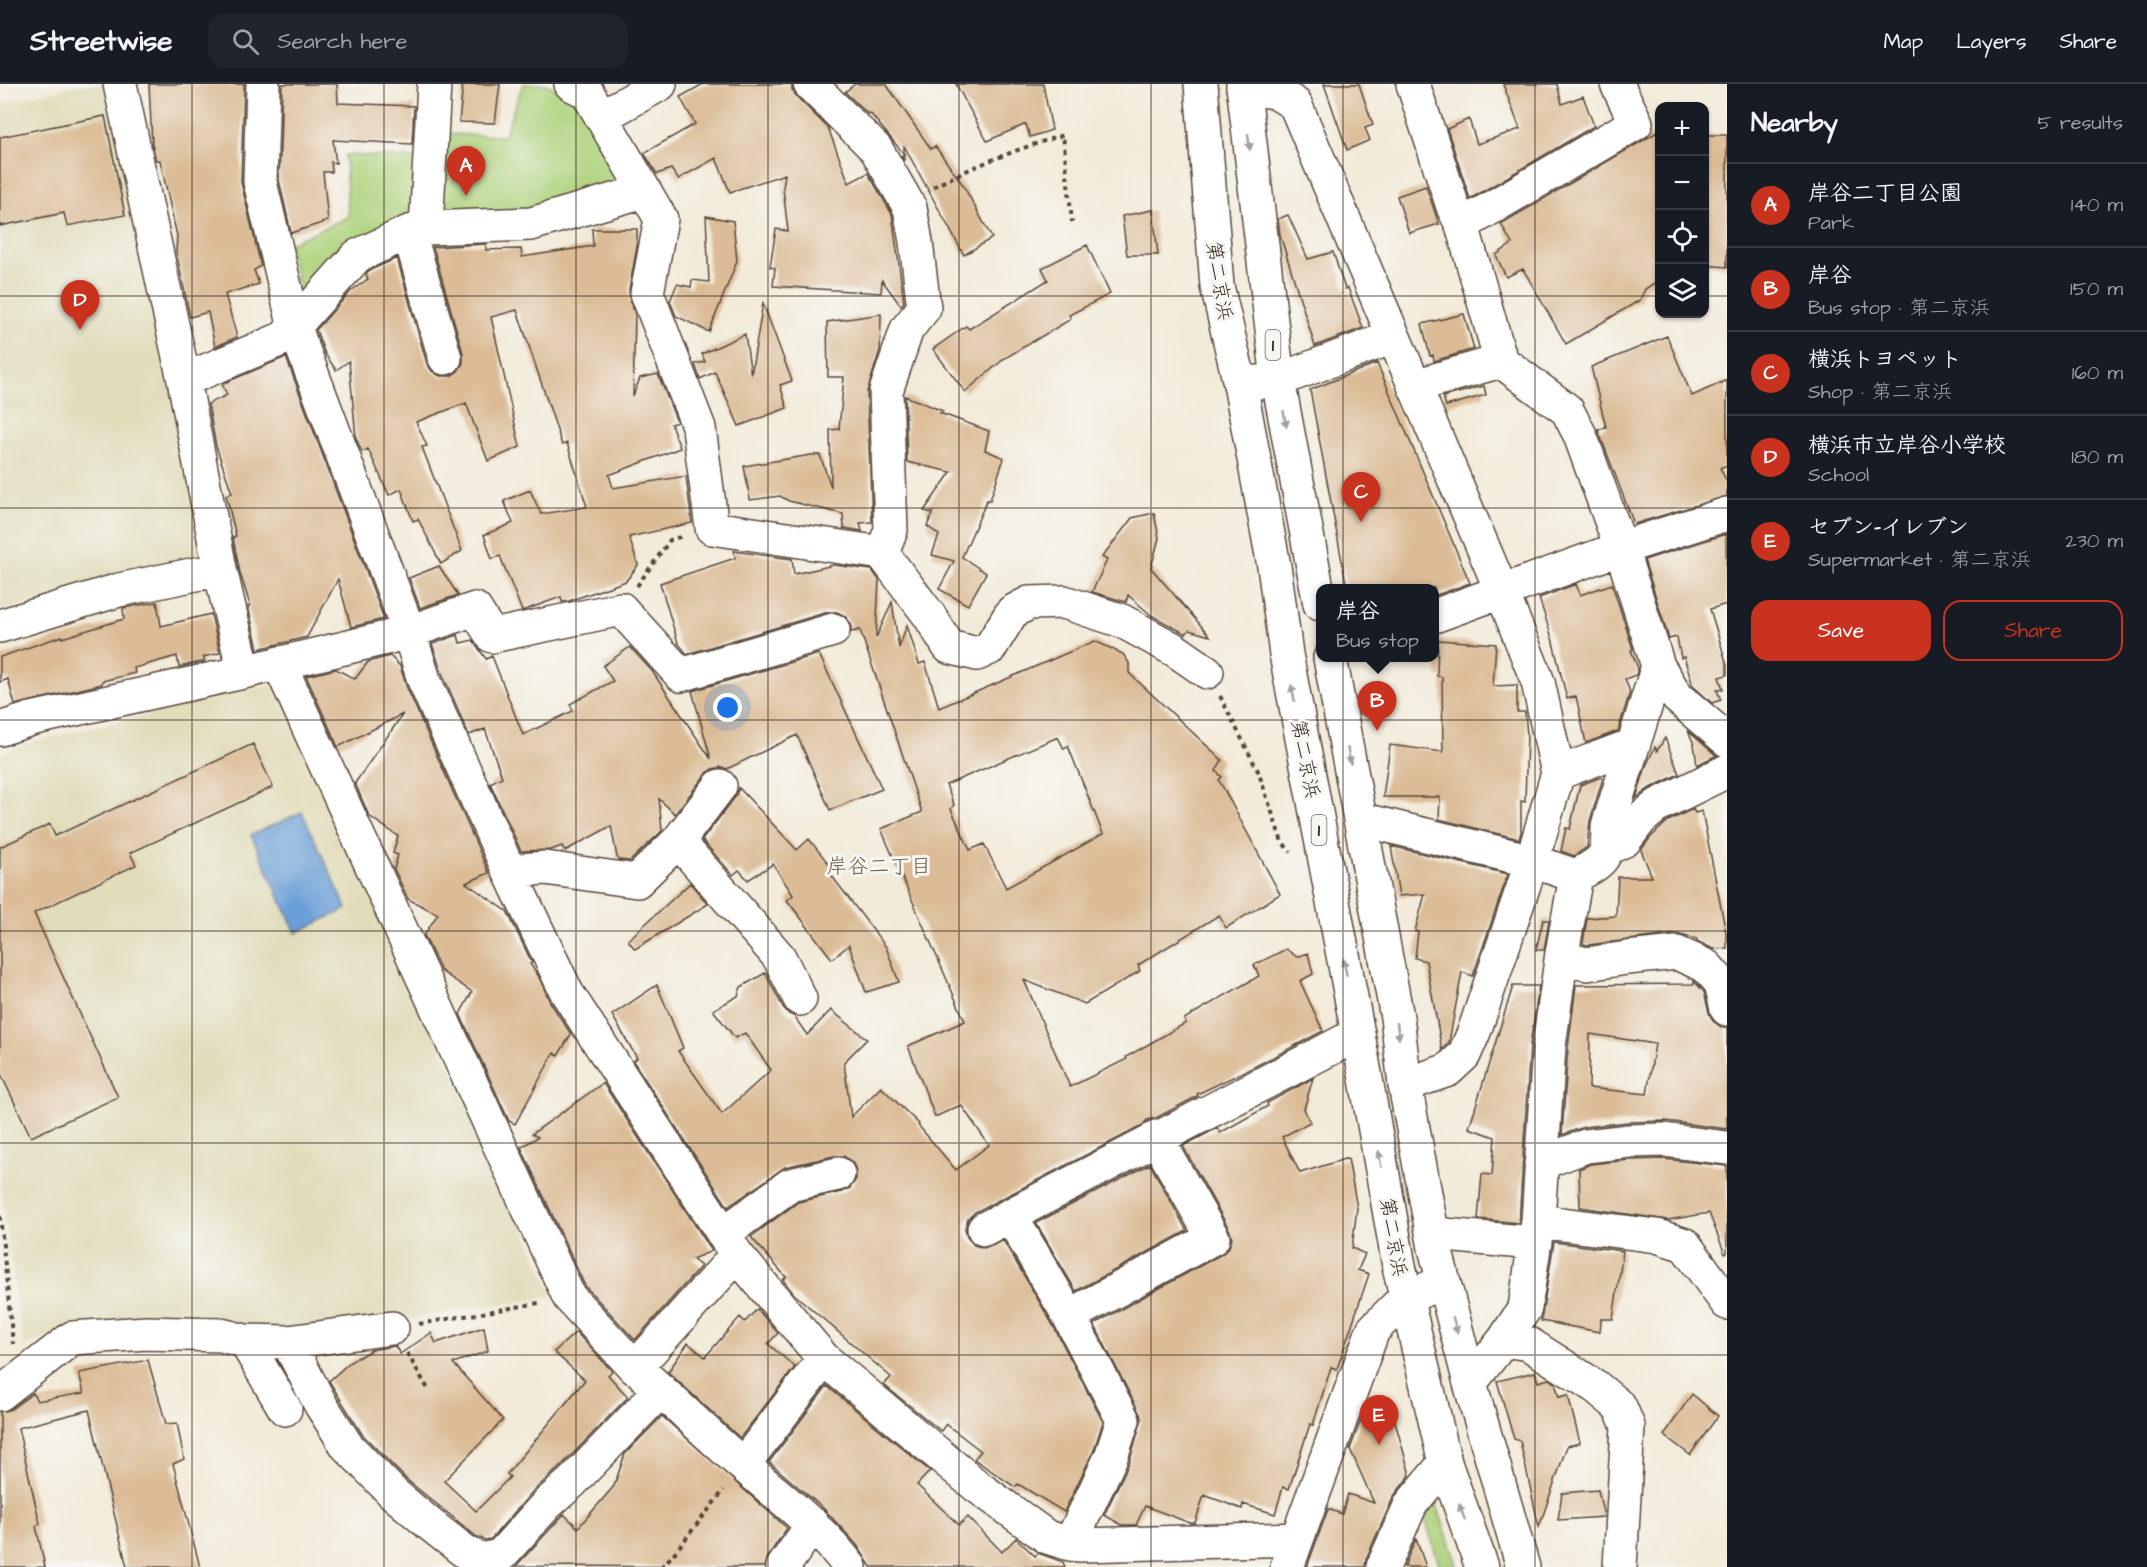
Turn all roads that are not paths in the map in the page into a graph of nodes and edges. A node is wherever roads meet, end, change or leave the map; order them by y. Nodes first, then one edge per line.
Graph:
1 (120, 84) edge
2 (263, 84) edge
3 (434, 84) edge
4 (572, 84) edge
5 (660, 84) edge
6 (810, 84) edge
7 (1201, 84) edge
8 (1413, 84) edge
9 (1617, 84) edge
10 (1243, 86) edge
11 (601, 117) junction
12 (644, 191) junction
13 (1462, 225) junction
14 (417, 230) junction
15 (295, 328) junction
16 (1393, 337) junction
17 (445, 358) dead end
18 (1501, 362) junction
19 (184, 380) junction
20 (1278, 380) junction
21 (1240, 384) junction
22 (1414, 386) junction
23 (1727, 514) edge
24 (1622, 548) junction
25 (882, 553) junction
26 (220, 569) junction
27 (1316, 584) edge
28 (1502, 592) junction
29 (1439, 614) edge
30 (0, 626) edge
31 (833, 630) dead end
32 (409, 632) junction
33 (1331, 662) edge
34 (279, 663) junction
35 (1658, 666) junction
36 (244, 672) junction
37 (1207, 672) road end
38 (0, 729) edge
39 (1727, 740) edge
40 (1633, 745) junction
41 (1727, 771) edge
42 (1558, 773) junction
43 (720, 786) dead end
44 (1360, 819) junction
45 (678, 842) junction
46 (1608, 848) junction
47 (1532, 861) junction
48 (509, 871) junction
49 (1576, 876) junction
50 (1562, 952) junction
51 (800, 999) dead end
52 (1727, 1009) edge
53 (1358, 1034) junction
54 (1405, 1085) junction
55 (1156, 1137) junction
56 (1727, 1148) edge
57 (1540, 1163) junction
58 (838, 1174) dead end
59 (1537, 1232) junction
60 (1433, 1234) junction
61 (730, 1245) junction
62 (1443, 1282) junction
63 (1405, 1298) junction
64 (1727, 1304) edge
65 (1069, 1316) junction
66 (392, 1328) road end
67 (1504, 1340) junction
68 (245, 1341) junction
69 (288, 1342) junction
70 (824, 1359) junction
71 (635, 1368) junction
72 (1470, 1383) junction
73 (8, 1388) edge
74 (661, 1390) junction
75 (285, 1409) dead end
76 (1445, 1463) junction
77 (743, 1465) junction
78 (813, 1524) junction
79 (1077, 1552) edge
80 (1292, 1553) edge
81 (783, 1567) edge
82 (850, 1567) edge
83 (1383, 1567) edge
84 (1482, 1567) edge
85 (1523, 1567) edge
86 (1620, 1567) edge

1 - 19 main road
2 - 15 main road
3 - 14 main road
4 - 11 main road
5 - 11 main road
6 - 25 main road
7 - 21 main road, 第二京浜 / 1
8 - 13 main road
9 - 13 main road
10 - 16 main road
10 -> 20 main road, 1
11 - 12 main road
12 - 14 main road
12 - 25 main road
13 - 18 main road
14 - 15 main road
14 - 17 main road
15 - 19 main road
15 - 32 main road
16 - 20 main road
16 - 22 main road
18 - 22 main road
18 - 24 main road
19 - 26 main road
20 - 21 main road
20 -> 27 main road, 1
53 -> 21 main road, 第二京浜 / 1
22 - 28 main road
23 - 24 main road
24 - 28 main road
24 - 35 main road
25 - 37 main road
26 - 30 main road
26 - 36 main road
28 - 29 main road
28 - 42 main road
31 - 32 main road
32 - 34 main road
32 - 48 main road
33 -> 44 main road, 第二京浜
34 - 36 main road
34 - 71 main road
35 - 39 main road
35 - 40 main road
36 - 38 main road
40 - 42 main road
40 - 46 main road
41 - 46 main road
42 - 47 main road
43 - 45 main road
44 - 47 main road
44 -> 54 main road, 第二京浜
45 - 48 main road
45 - 51 main road
46 - 49 main road
47 - 49 main road
47 - 54 main road
48 - 61 main road
49 - 50 main road
50 - 52 main road
50 - 57 main road
53 - 55 main road
63 -> 53 main road, 第二京浜 / 1
54 - 60 main road, 第二京浜
55 - 65 main road
55 - 65 main road
56 - 57 main road
57 - 59 main road
58 - 61 main road
59 - 60 main road
59 - 64 main road
59 - 67 main road
60 - 62 main road, 第二京浜
61 - 70 main road
61 - 71 main road
62 - 63 main road
62 -> 72 main road, 第二京浜
63 - 76 main road, 第二京浜 / 1
63 - 80 main road
65 - 79 main road
66 - 69 main road
67 - 72 main road
67 - 86 main road
68 - 69 main road
68 - 73 main road
68 - 75 main road
69 - 74 main road
70 - 77 main road
70 - 79 main road
71 - 74 main road
72 - 85 main road, 第二京浜
74 - 77 main road
76 - 83 main road
84 -> 76 main road, 第二京浜 / 1
77 - 78 main road
78 - 81 main road
78 - 82 main road
79 - 80 main road

